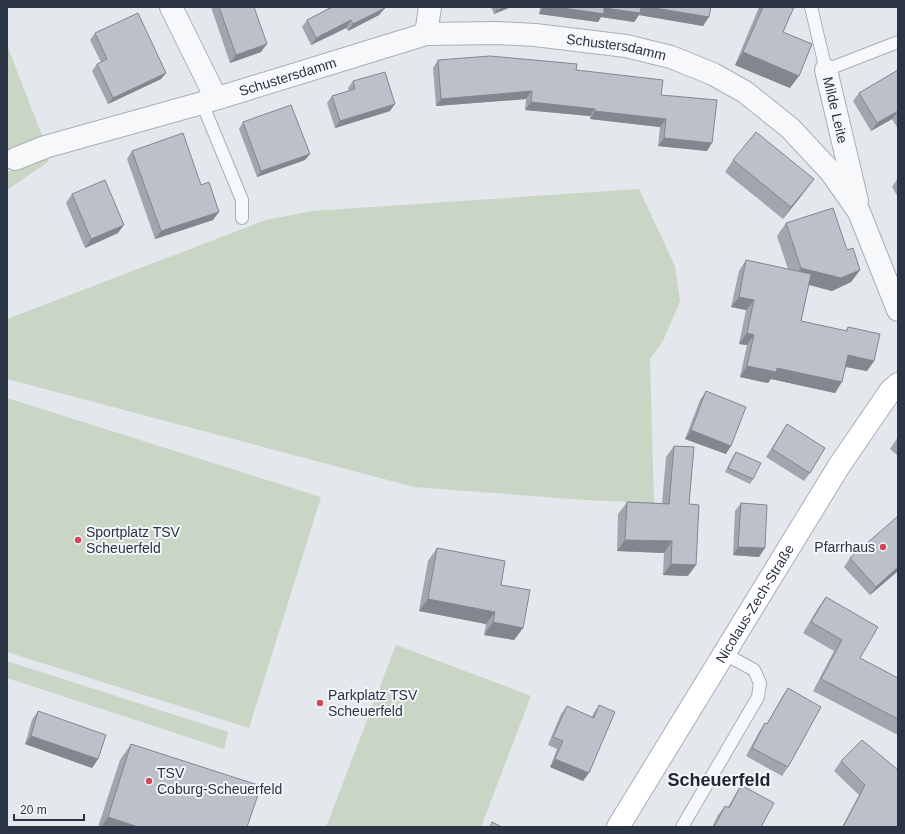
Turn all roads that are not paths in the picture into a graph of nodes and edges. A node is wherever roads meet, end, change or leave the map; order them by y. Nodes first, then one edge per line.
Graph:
1 (170, 7) edge
2 (430, 7) edge
3 (811, 7) edge
4 (426, 34) junction
5 (898, 42) edge
6 (826, 70) junction
7 (209, 100) junction
8 (11, 160) edge
9 (859, 212) junction
10 (242, 218) dead end
11 (898, 310) edge
12 (898, 384) edge
13 (725, 654) junction
14 (618, 827) edge
15 (682, 827) edge

1 - 7 street
2 - 4 street
3 - 6 lane, Milde Leite
4 - 7 street, Schustersdamm
4 - 9 street, Schustersdamm
5 - 6 lane
6 - 9 street, Milde Leite
7 - 8 street, Schustersdamm
7 - 10 lane
9 - 11 street, Schustersdamm
12 - 13 street, Nicolaus-Zech-Straße
13 - 14 street, Nicolaus-Zech-Straße
13 - 15 lane

